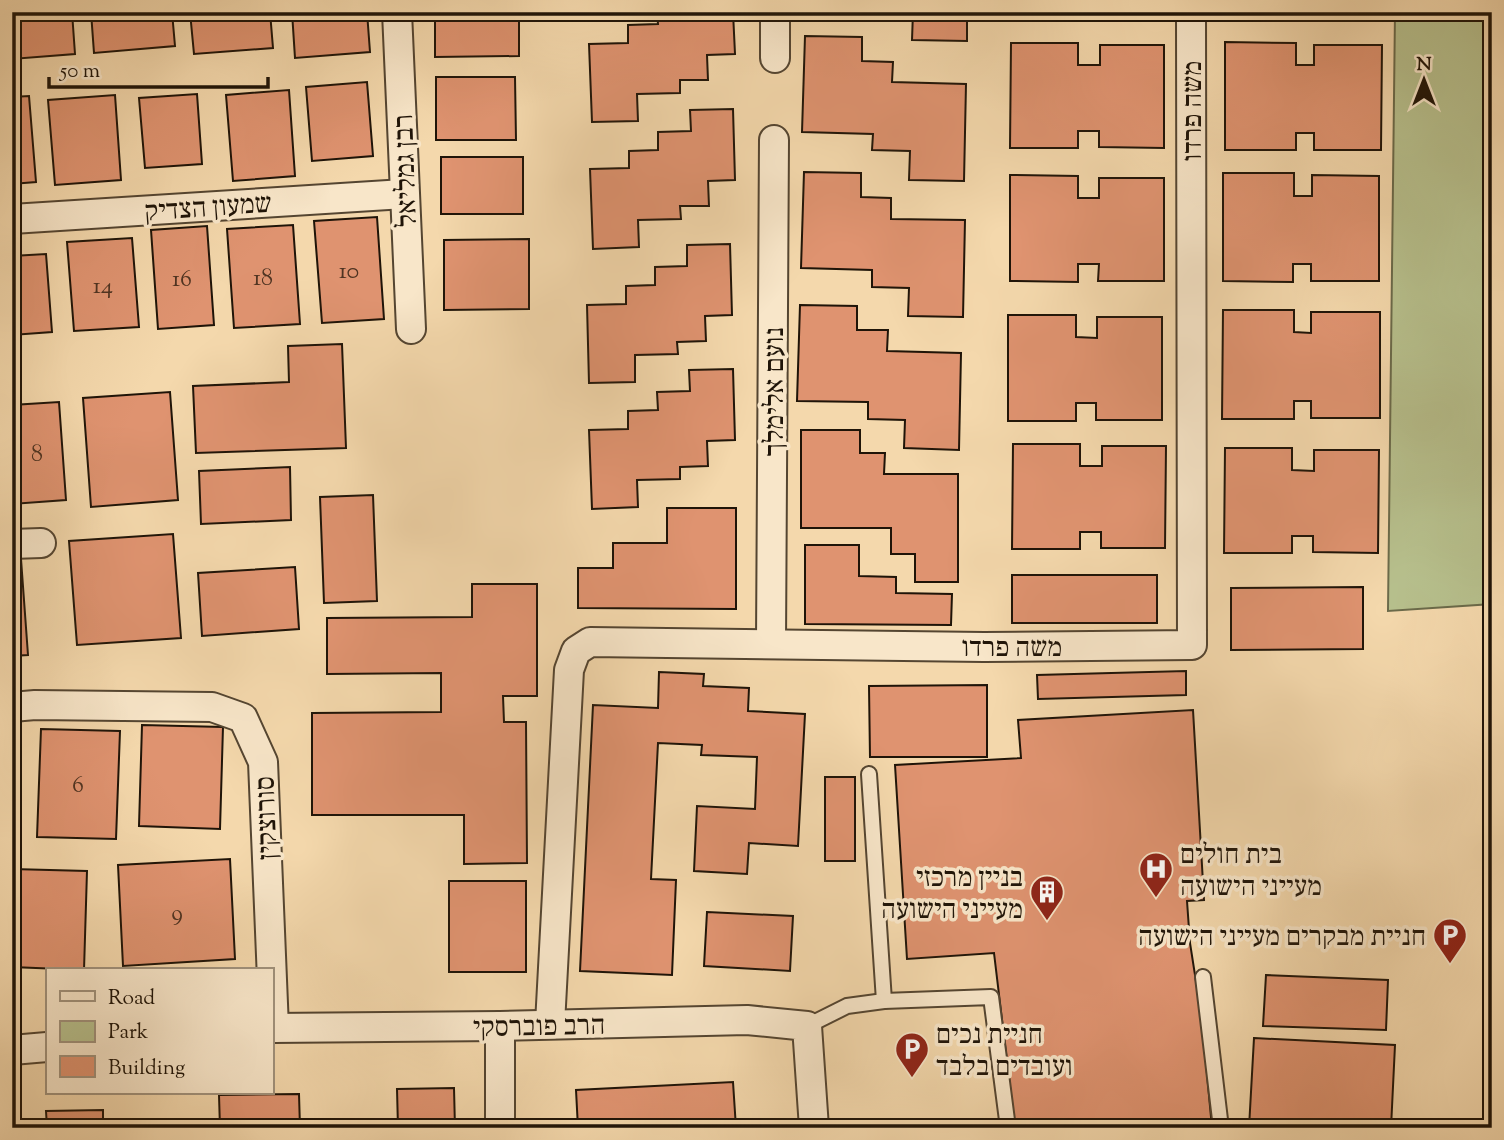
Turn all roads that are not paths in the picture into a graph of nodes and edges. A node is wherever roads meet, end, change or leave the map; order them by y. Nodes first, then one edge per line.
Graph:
1 (397, 12) edge
2 (775, 12) edge
3 (1191, 12) edge
4 (775, 58) dead end
5 (774, 140) dead end
6 (404, 194) junction
7 (12, 219) edge
8 (411, 329) dead end
9 (41, 543) dead end
10 (12, 544) edge
11 (771, 643) junction
12 (12, 707) edge
13 (869, 774) dead end
14 (271, 968) edge
15 (1203, 977) dead end
16 (884, 1001) junction
17 (550, 1024) junction
18 (500, 1026) junction
19 (807, 1026) junction
20 (273, 1028) edge
21 (46, 1047) edge
22 (12, 1050) edge
23 (500, 1128) edge
24 (814, 1128) edge
25 (1008, 1128) edge
26 (1221, 1128) edge

1 - 6 street, רבן גמליאל
2 - 4 street
3 - 11 street, משה פרדו
5 - 11 street, נועם אלימלך
6 - 7 street, שמעון הצדיק
6 - 8 street, רבן גמליאל
9 - 10 street
11 - 17 street, משה פרדו
12 - 14 street, סורוצקין
13 - 16 lane
15 - 26 lane
16 - 19 lane
16 - 25 lane
17 - 18 street, הרב פוברסקי
17 - 19 street, הרב פוברסקי
18 - 20 street, הרב פוברסקי
18 - 23 street
19 - 24 street
21 - 22 street

